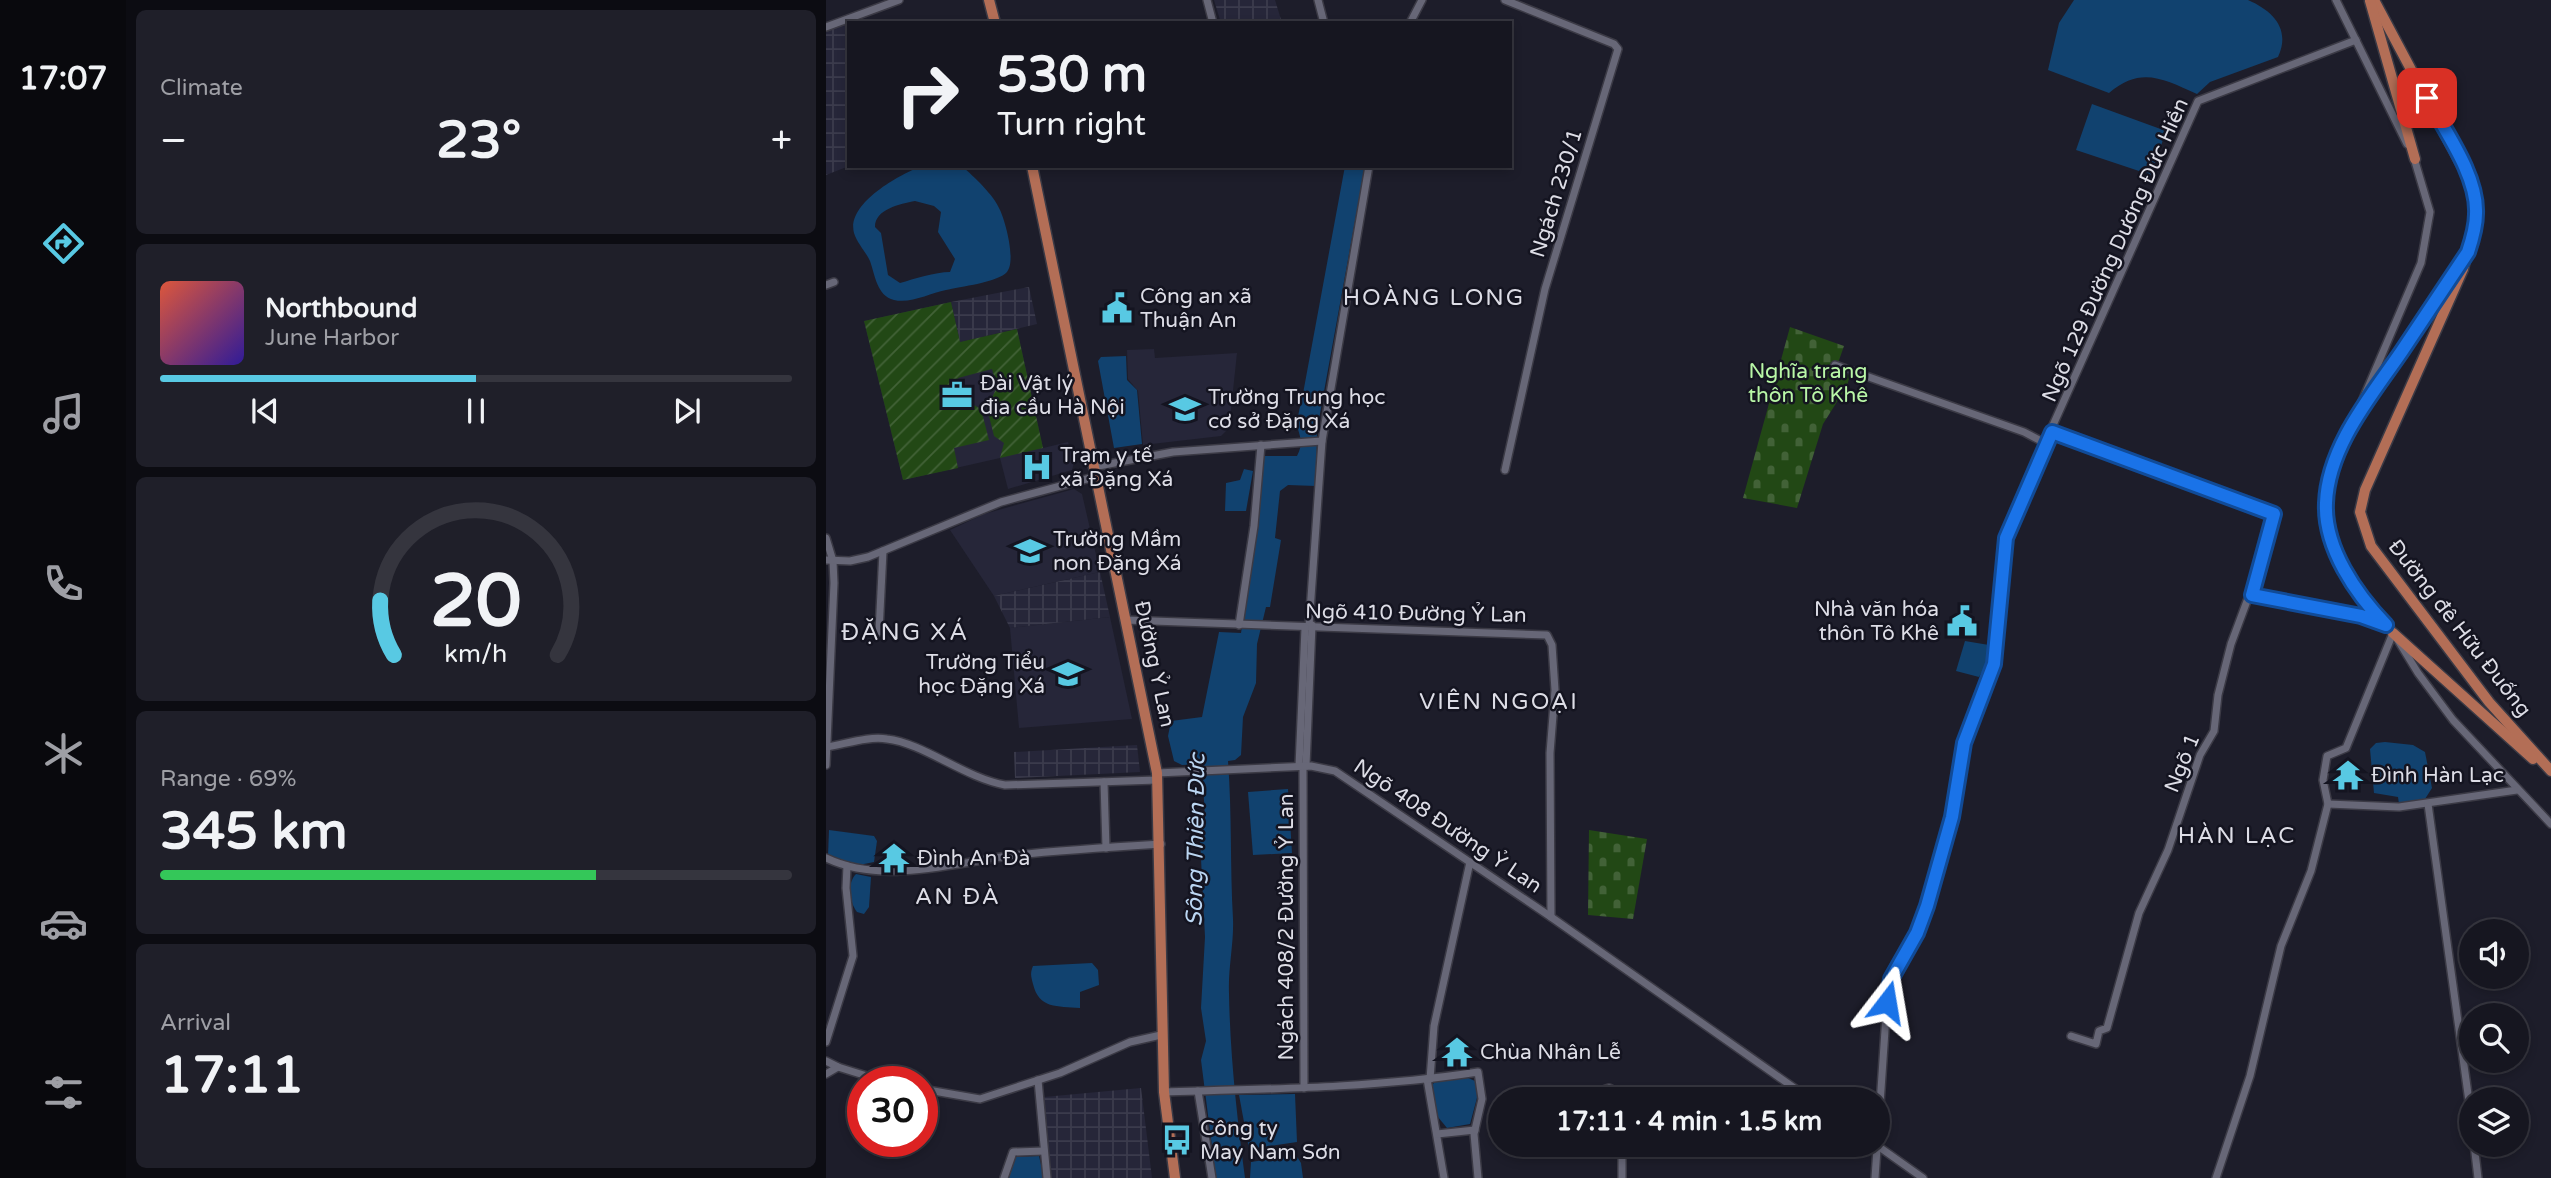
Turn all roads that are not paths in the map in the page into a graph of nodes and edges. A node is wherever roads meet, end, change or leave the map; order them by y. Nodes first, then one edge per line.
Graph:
1 (899, 0) edge
2 (989, 0) edge
3 (1207, 0) edge
4 (1318, 0) edge
5 (1422, 0) edge
6 (1505, 0) edge
7 (2336, 0) edge
8 (2372, 0) edge
9 (994, 21) edge
10 (1212, 21) edge
11 (1323, 21) edge
12 (1411, 21) edge
13 (826, 27) edge
14 (2356, 40) junction
15 (2415, 159) junction
16 (1032, 168) edge
17 (1369, 168) edge
18 (2468, 252) junction
19 (1835, 365) dead end
20 (2350, 429) junction
21 (2052, 432) junction
22 (1322, 441) junction
23 (2045, 443) junction
24 (1261, 445) junction
25 (1505, 470) dead end
26 (1094, 472) junction
27 (826, 538) edge
28 (883, 551) junction
29 (829, 560) edge
30 (2252, 595) junction
31 (1125, 620) junction
32 (1239, 625) junction
33 (1309, 626) junction
34 (2390, 629) junction
35 (879, 632) dead end
36 (827, 747) edge
37 (826, 765) edge
38 (1303, 766) junction
39 (2551, 773) edge
40 (1157, 777) junction
41 (1104, 782) junction
42 (2517, 790) junction
43 (2328, 804) junction
44 (2428, 804) junction
45 (2551, 824) edge
46 (1161, 844) junction
47 (1106, 848) junction
48 (826, 858) edge
49 (1470, 862) junction
50 (847, 866) junction
51 (1551, 917) junction
52 (1161, 1035) junction
53 (2071, 1036) dead end
54 (826, 1042) edge
55 (826, 1061) edge
56 (838, 1067) junction
57 (847, 1070) edge
58 (826, 1074) edge
59 (1429, 1079) junction
60 (1038, 1080) junction
61 (1793, 1087) edge
62 (1881, 1087) edge
63 (2467, 1087) edge
64 (1304, 1088) junction
65 (1198, 1091) junction
66 (938, 1092) edge
67 (1164, 1092) junction
68 (1475, 1130) junction
69 (1437, 1134) junction
70 (1044, 1151) junction
71 (1890, 1155) edge
72 (1622, 1157) edge
73 (1876, 1157) edge
74 (2476, 1157) edge
75 (1004, 1178) edge
76 (1047, 1178) edge
77 (1175, 1178) edge
78 (1212, 1178) edge
79 (1444, 1178) edge
80 (1478, 1178) edge
81 (1622, 1178) edge
82 (1875, 1178) edge
83 (1923, 1178) edge
84 (2216, 1178) edge
85 (2478, 1178) edge

1 - 13 street
2 - 9 main road
3 - 10 street
4 - 11 street
5 - 12 street
6 - 25 street, Ngách 230/1
7 - 14 street
8 - 15 main road
8 - 18 main road, Đường đê Hữu Đuống
14 - 15 street
14 - 21 street, Ngõ 129 Đường Dương Đức Hiền
15 - 20 street
16 - 26 main road, Đường Ỷ Lan
17 - 22 street, Ngách 408/2 Đường Ỷ Lan
18 - 20 main road
18 - 39 main road, Đường đê Hữu Đuống
19 - 23 street
20 - 34 street
21 - 23 street, Ngõ 129 Đường Dương Đức Hiền
21 - 30 street
22 - 24 street
22 - 33 street, Ngách 408/2 Đường Ỷ Lan
23 - 62 street, Ngõ 129 Đường Dương Đức Hiền
24 - 26 street
24 - 32 street
26 - 28 street
26 - 31 main road, Đường Ỷ Lan
27 - 29 street
28 - 29 street
28 - 35 street
29 - 36 street
30 - 34 street
30 - 53 street, Ngõ 1
31 - 32 street, Ngõ 410 Đường Ỷ Lan
31 - 40 main road, Đường Ỷ Lan
32 - 33 street, Ngõ 410 Đường Ỷ Lan
33 - 38 street, Ngách 408/2 Đường Ỷ Lan
33 - 51 street, Ngõ 410 Đường Ỷ Lan
34 - 39 main road
34 - 42 street
34 - 43 street
36 - 37 street
36 - 41 street, Ngõ 408 Đường Ỷ Lan
38 - 40 street, Ngõ 408 Đường Ỷ Lan
38 - 49 street, Ngõ 408 Đường Ỷ Lan
38 - 64 street, Ngách 408/2 Đường Ỷ Lan
40 - 41 street, Ngõ 408 Đường Ỷ Lan
40 - 46 main road, Đường Ỷ Lan
41 - 47 street
42 - 44 street
42 - 45 street
43 - 44 street
43 - 84 street
44 - 63 street
46 - 47 street
46 - 52 main road, Đường Ỷ Lan
47 - 50 street
48 - 50 street
49 - 51 street, Ngõ 408 Đường Ỷ Lan
49 - 59 street
50 - 54 street
51 - 61 street, Ngõ 408 Đường Ỷ Lan
52 - 60 street
52 - 67 main road, Đường Ỷ Lan
55 - 56 street
56 - 57 street
56 - 58 street
59 - 64 street
59 - 68 street
59 - 69 street
60 - 66 street
60 - 70 street
64 - 65 street
65 - 67 street
65 - 78 street
67 - 77 main road, Đường Ỷ Lan
68 - 69 street
68 - 80 street
69 - 79 street
70 - 75 street
70 - 76 street
71 - 83 street
72 - 81 street
73 - 82 street, Ngõ 129 Đường Dương Đức Hiền
74 - 85 street

